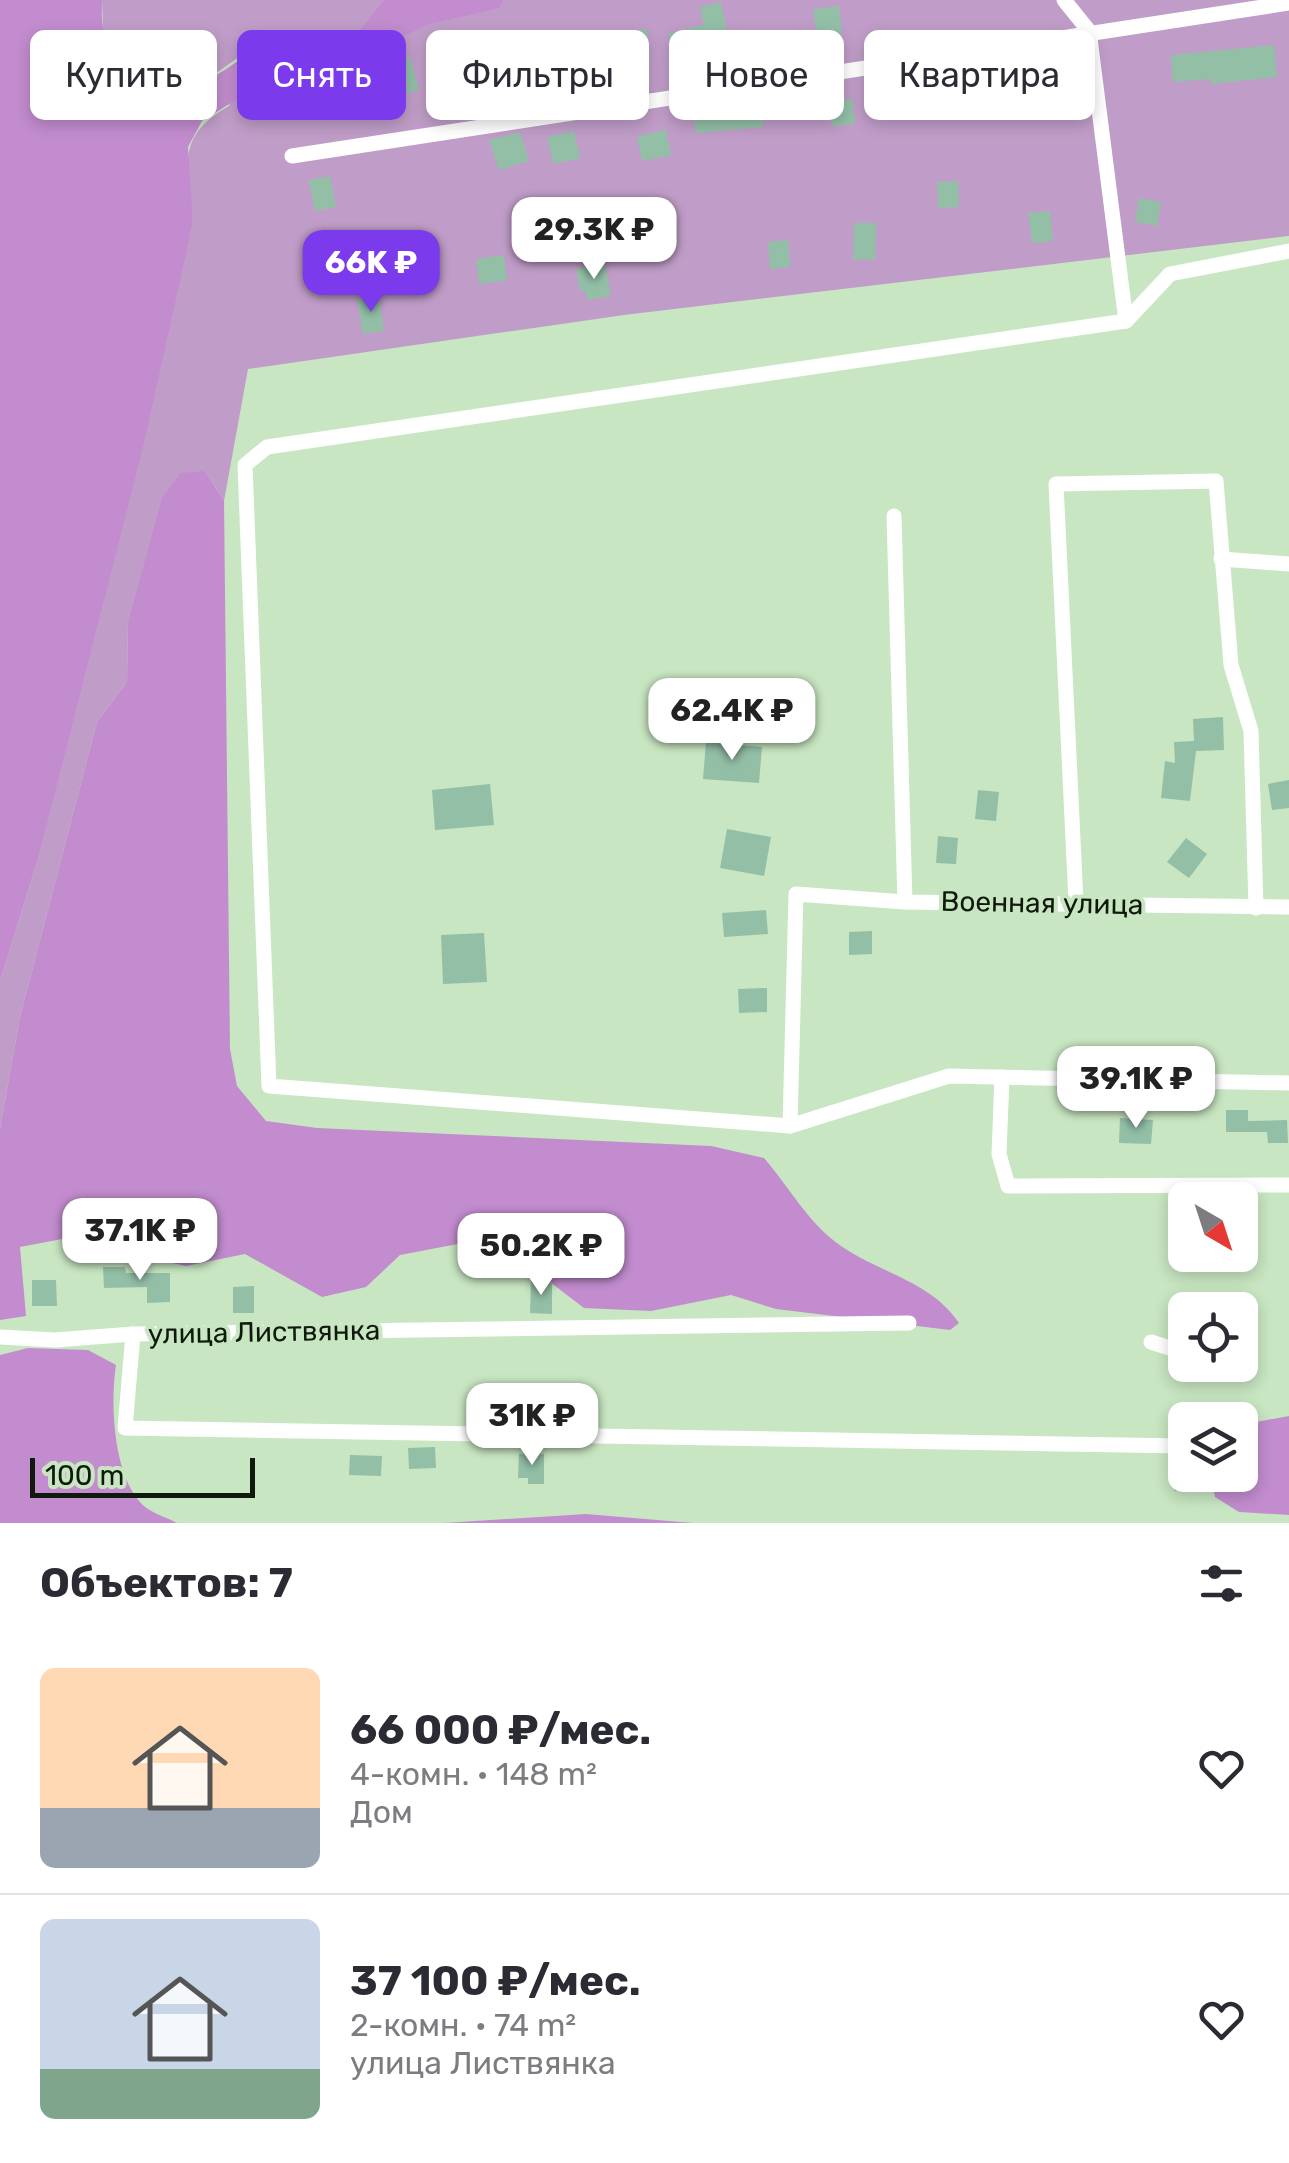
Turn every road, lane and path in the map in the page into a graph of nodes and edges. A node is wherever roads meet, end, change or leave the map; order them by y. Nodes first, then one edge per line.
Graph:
1 (1064, 0) edge
2 (1289, 3) edge
3 (1088, 30) edge
4 (1095, 30) edge
5 (864, 66) edge
6 (1095, 78) edge
7 (292, 156) dead end
8 (1289, 251) edge
9 (1126, 321) junction
10 (894, 516) dead end
11 (1221, 559) junction
12 (1289, 564) edge
13 (905, 902) junction
14 (1076, 902) junction
15 (1289, 907) edge
16 (1256, 908) junction
17 (1002, 1077) junction
18 (1289, 1082) edge
19 (790, 1126) junction
20 (1289, 1184) edge
21 (908, 1323) dead end
22 (133, 1334) junction
23 (0, 1337) edge
24 (1150, 1342) dead end
25 (1168, 1348) edge
26 (1168, 1446) edge

1 - 3 street
2 - 4 street
5 - 7 street
6 - 9 street
8 - 9 street
9 - 19 street
10 - 13 street
11 - 12 street
11 - 14 street
11 - 16 street
13 - 14 street, Военная улица
13 - 19 street, Военная улица
14 - 16 street, Военная улица
15 - 16 street, Военная улица
17 - 18 street
17 - 19 street
17 - 20 street
21 - 22 street, улица Листвянка
22 - 23 street
22 - 26 street, улица Листвянка
24 - 25 street

